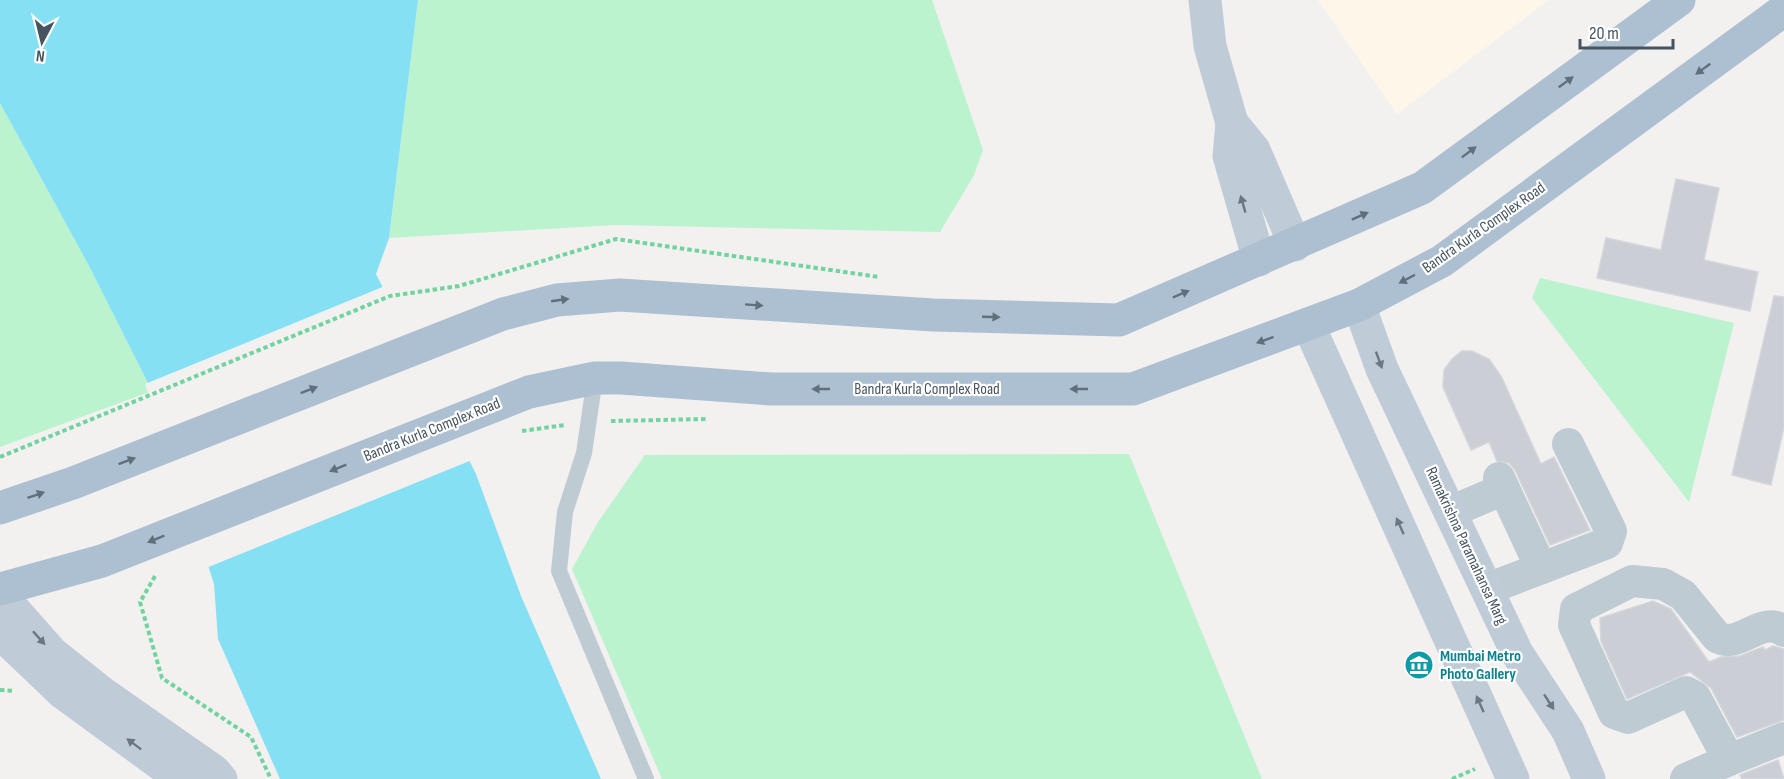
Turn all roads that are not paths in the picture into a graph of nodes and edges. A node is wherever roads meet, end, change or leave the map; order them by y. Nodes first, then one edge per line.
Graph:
1 (1205, 0) edge
2 (1679, 0) edge
3 (1784, 10) edge
4 (1232, 123) junction
5 (1295, 244) junction
6 (1259, 260) junction
7 (1359, 305) junction
8 (1308, 324) junction
9 (595, 378) junction
10 (1568, 444) dead end
11 (0, 508) edge
12 (1450, 512) junction
13 (1541, 568) junction
14 (0, 589) edge
15 (1487, 589) junction
16 (0, 594) edge
17 (1784, 631) edge
18 (0, 633) edge
19 (1784, 738) edge
20 (1729, 760) junction
21 (214, 776) edge
22 (181, 779) edge
23 (646, 779) edge
24 (1513, 779) edge
25 (1589, 779) edge
26 (1686, 779) edge

1 - 4 street
5 -> 2 main road
3 -> 7 main road, Bandra Kurla Complex Road
4 - 5 street
6 -> 4 street
5 - 6 main road
11 -> 6 main road
7 - 8 main road, Bandra Kurla Complex Road
7 -> 12 street, Ramakrishna Paramahansa Marg
8 -> 9 main road, Bandra Kurla Complex Road
24 -> 8 street
9 -> 14 main road, Bandra Kurla Complex Road
9 - 23 lane
10 - 13 street
12 - 13 street
12 - 15 street, Ramakrishna Paramahansa Marg
13 - 15 street
15 -> 25 street, Ramakrishna Paramahansa Marg
16 -> 21 street
17 - 20 street
22 -> 18 street
19 - 20 street
20 - 26 street

